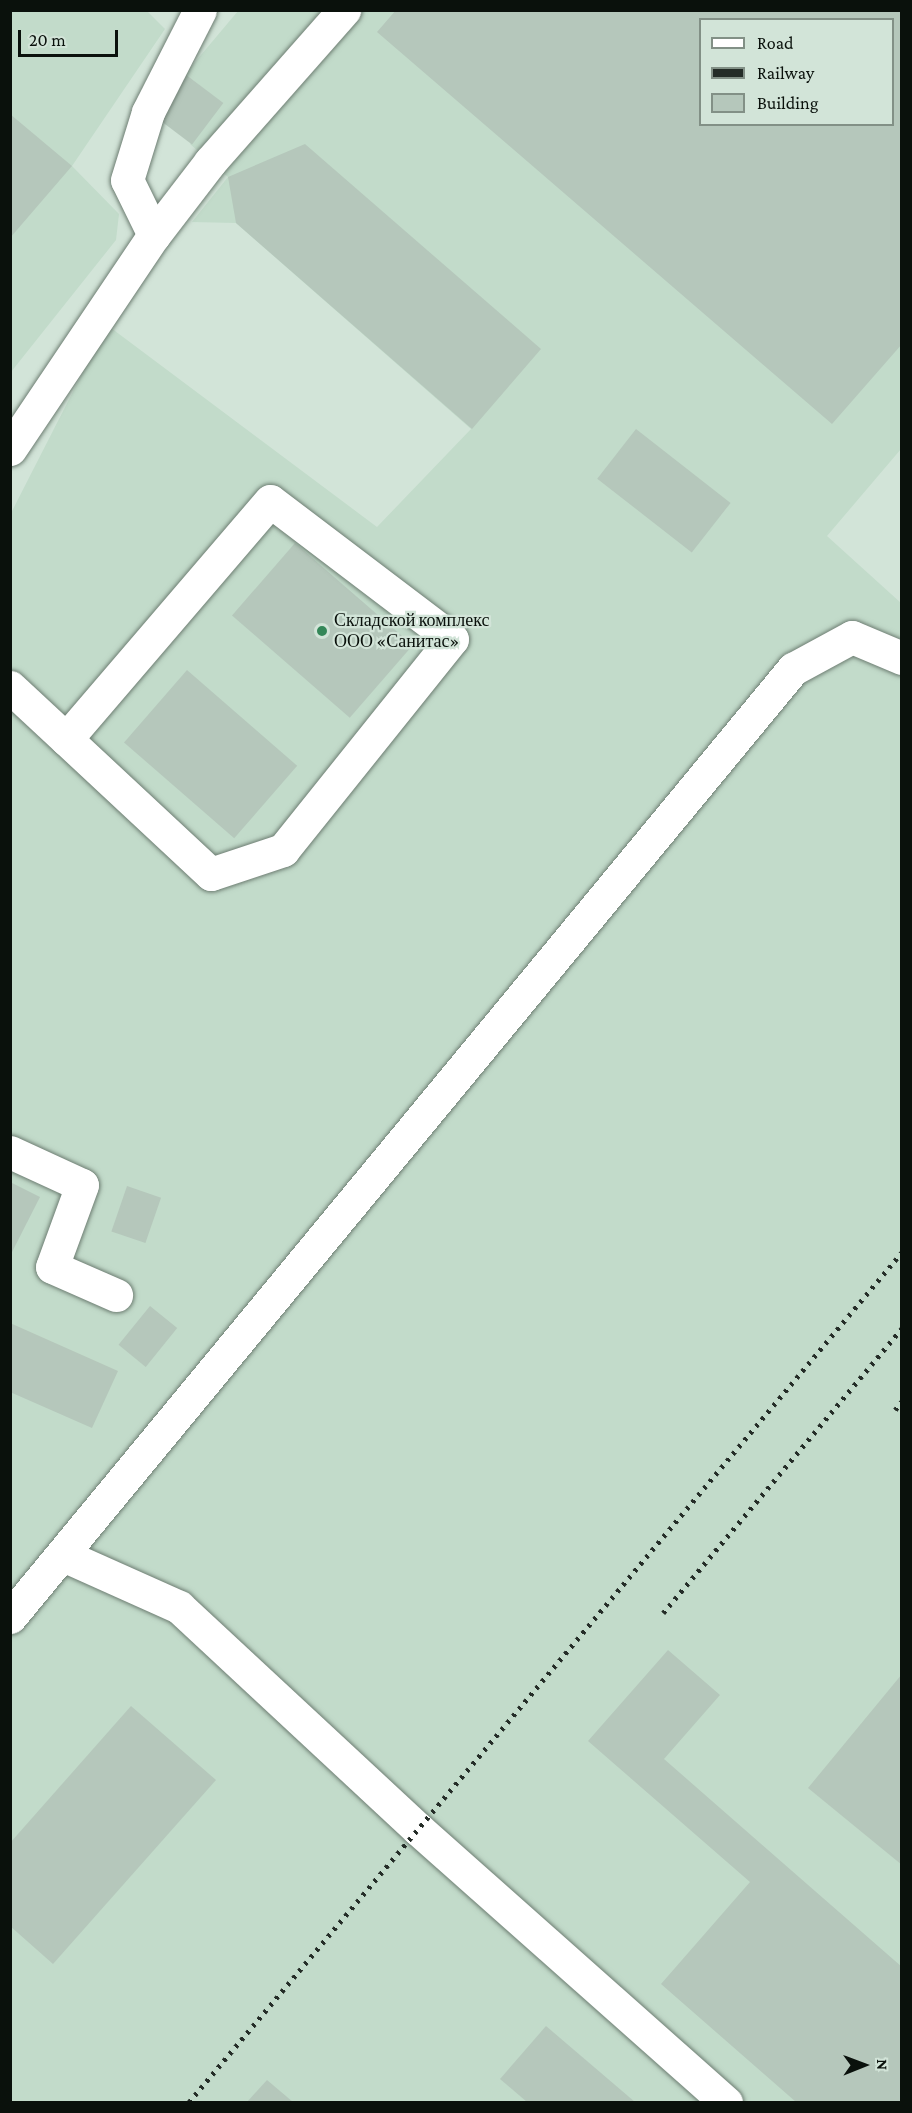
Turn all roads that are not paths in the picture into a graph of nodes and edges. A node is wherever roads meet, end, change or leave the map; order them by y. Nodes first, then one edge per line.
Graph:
1 (200, 10) edge
2 (344, 10) edge
3 (154, 235) junction
4 (10, 449) edge
5 (902, 658) edge
6 (10, 687) edge
7 (66, 739) junction
8 (10, 1152) edge
9 (116, 1295) dead end
10 (63, 1555) junction
11 (10, 1617) edge
12 (726, 2103) edge

1 - 3 lane
2 - 3 lane
3 - 4 lane
5 - 10 lane
6 - 7 lane
7 - 7 lane
8 - 9 lane
10 - 11 lane
10 - 12 lane

